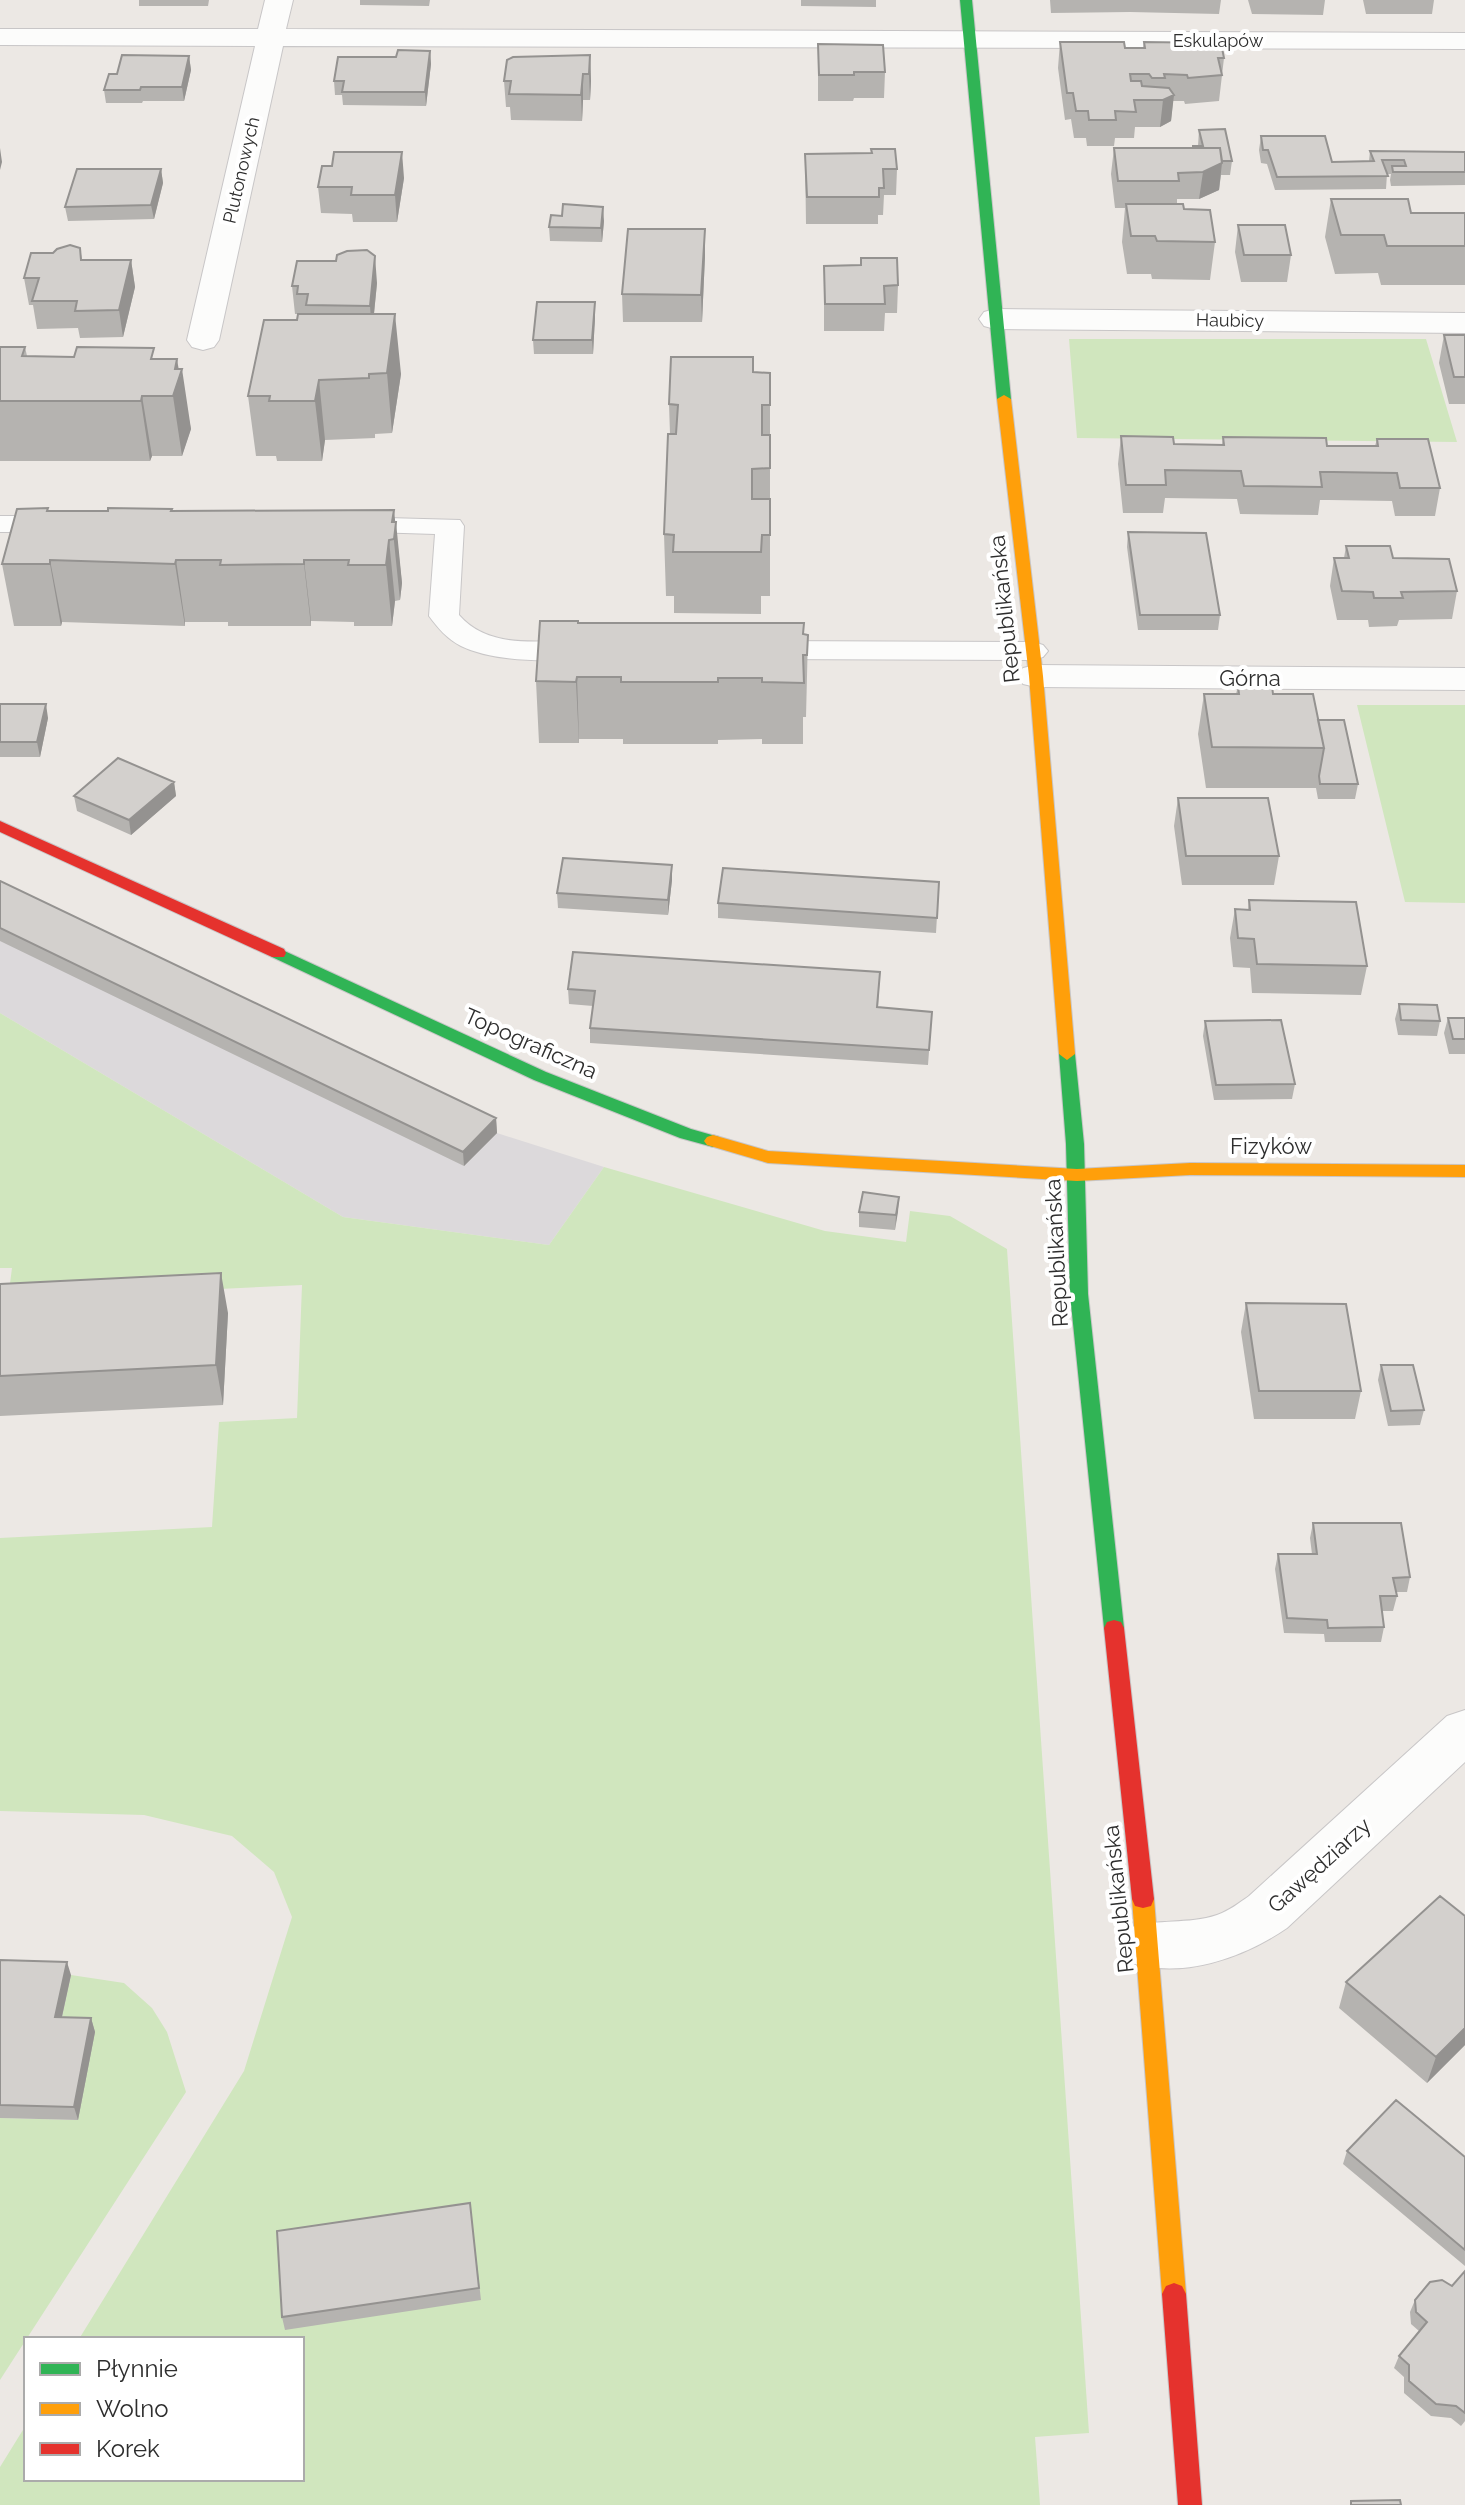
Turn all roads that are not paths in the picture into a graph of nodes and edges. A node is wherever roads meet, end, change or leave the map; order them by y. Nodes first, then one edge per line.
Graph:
1 (279, 0) edge
2 (966, 0) edge
3 (0, 37) edge
4 (271, 38) junction
5 (971, 39) junction
6 (1465, 41) edge
7 (995, 319) junction
8 (1465, 323) edge
9 (203, 340) dead end
10 (0, 524) edge
11 (92, 524) edge
12 (324, 525) edge
13 (612, 649) edge
14 (739, 650) edge
15 (1034, 664) junction
16 (1465, 679) edge
17 (0, 826) edge
18 (1465, 1171) edge
19 (1077, 1175) junction
20 (1465, 1731) edge
21 (1148, 1945) junction
22 (1190, 2505) edge

1 - 4 street, Plutonowych
2 - 5 street, Republikańska
3 - 4 street, Eskulapów
4 - 5 street, Eskulapów
4 - 9 street, Plutonowych
5 - 6 street, Eskulapów
5 - 7 street, Republikańska
7 - 8 street, Haubicy
7 - 15 street, Republikańska
10 - 11 lane
12 - 13 lane
14 - 15 lane
15 - 16 street, Górna
15 - 19 street, Republikańska
17 - 19 street, Topograficzna
18 - 19 street, Fizyków
19 - 21 street, Republikańska
20 - 21 street, Gawędziarzy
21 - 22 street, Republikańska

